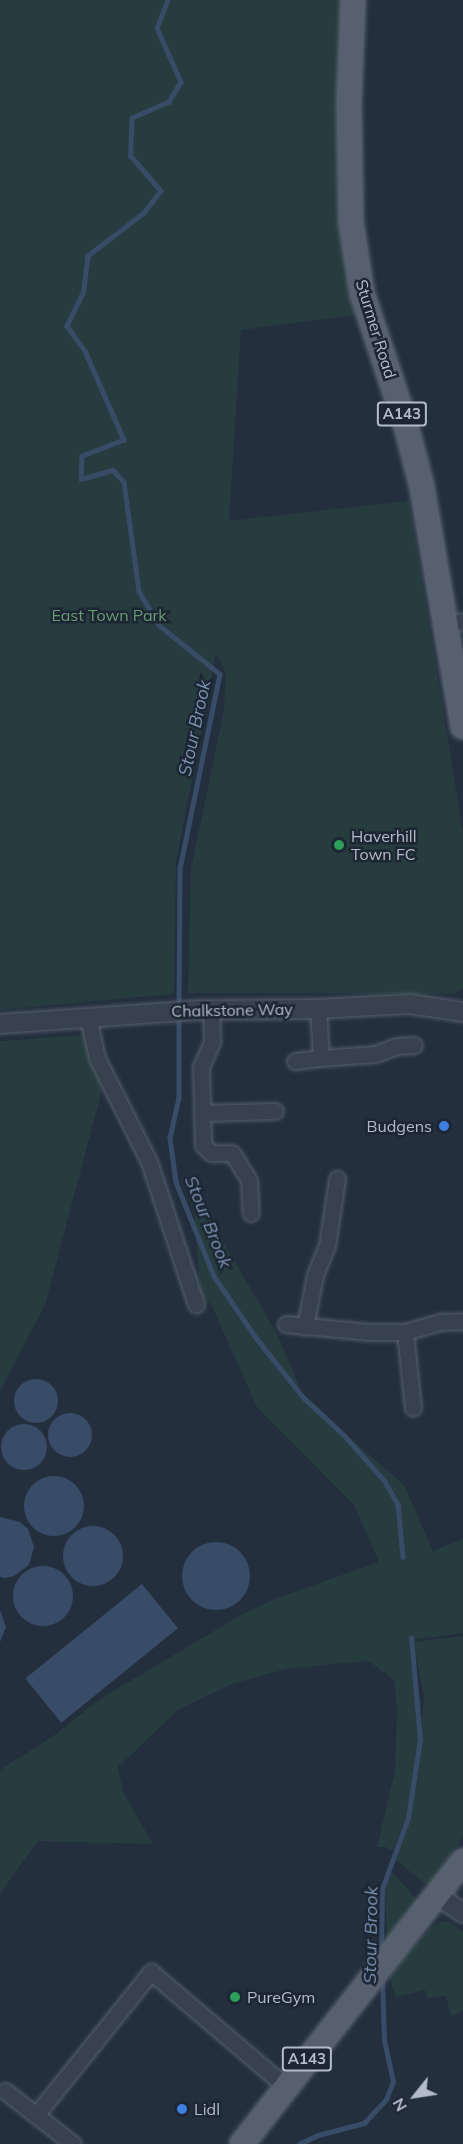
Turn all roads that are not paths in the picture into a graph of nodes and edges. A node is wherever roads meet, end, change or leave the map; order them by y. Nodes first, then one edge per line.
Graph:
1 (353, 0) edge
2 (455, 623) edge
3 (463, 728) edge
4 (318, 1009) junction
5 (205, 1010) junction
6 (463, 1012) edge
7 (88, 1017) junction
8 (0, 1024) edge
9 (414, 1045) dead end
10 (321, 1058) junction
11 (294, 1061) dead end
12 (274, 1111) dead end
13 (202, 1113) junction
14 (337, 1179) dead end
15 (251, 1213) dead end
16 (196, 1304) dead end
17 (463, 1321) edge
18 (286, 1324) dead end
19 (305, 1327) junction
20 (405, 1332) junction
21 (413, 1408) dead end
22 (463, 1861) edge
23 (438, 1896) junction
24 (463, 1912) edge
25 (285, 2086) junction
26 (5, 2091) dead end
27 (36, 2115) junction
28 (74, 2144) edge
29 (242, 2144) edge

1 - 2 main road, Sturmer Road / A143
2 - 3 main road, Sturmer Road / A143
4 - 5 street, Chalkstone Way
4 - 6 street, Chalkstone Way
4 - 10 street
5 - 7 street, Chalkstone Way
5 - 13 street
7 - 8 street, Chalkstone Way
7 - 16 street
9 - 10 street
10 - 11 street
12 - 13 street
13 - 15 street
14 - 19 street
17 - 20 street
18 - 19 street
19 - 20 street
20 - 21 street
22 - 23 main road, A143
23 - 24 street
23 - 25 main road, A143
25 - 27 street
25 - 29 main road, A143
26 - 27 street
27 - 28 street

